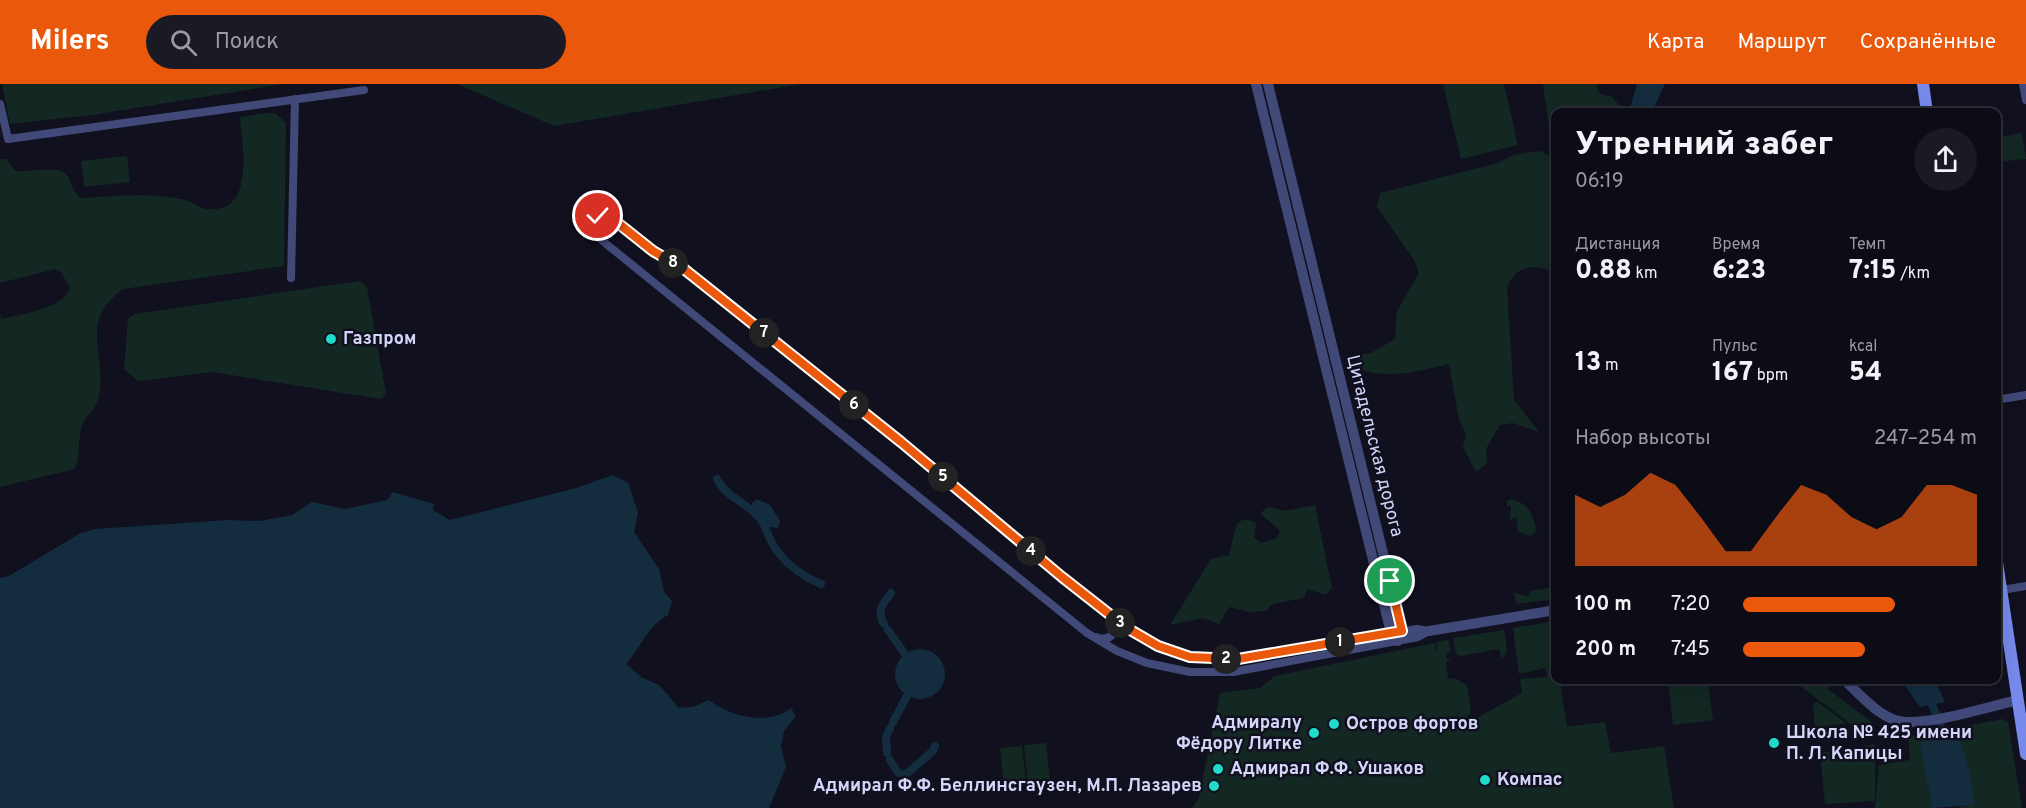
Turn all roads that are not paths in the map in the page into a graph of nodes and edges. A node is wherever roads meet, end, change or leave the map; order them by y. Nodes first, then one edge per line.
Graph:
1 (1256, 84) edge
2 (1268, 84) edge
3 (1923, 84) edge
4 (2023, 84) edge
5 (364, 90) dead end
6 (295, 99) junction
7 (2026, 100) edge
8 (0, 104) edge
9 (1926, 108) edge
10 (291, 278) dead end
11 (2026, 395) edge
12 (2001, 399) edge
13 (2001, 584) edge
14 (2026, 586) edge
15 (2002, 590) junction
16 (1551, 611) edge
17 (1114, 618) junction
18 (1429, 631) joint
19 (1087, 633) junction
20 (1397, 635) junction
21 (1849, 684) edge
22 (2018, 700) junction
23 (2026, 754) edge

1 - 20 street, Цитадельская дорога
2 - 20 street, Цитадельская дорога
3 - 9 main road
4 - 7 street
5 - 6 street
6 - 8 street
6 - 10 street
11 - 12 street
13 - 15 main road
14 - 15 street
15 - 22 main road
16 - 18 street
17 - 19 street
17 - 19 street
17 - 20 street
18 - 20 street
19 - 20 street
21 - 22 street
22 - 23 main road

